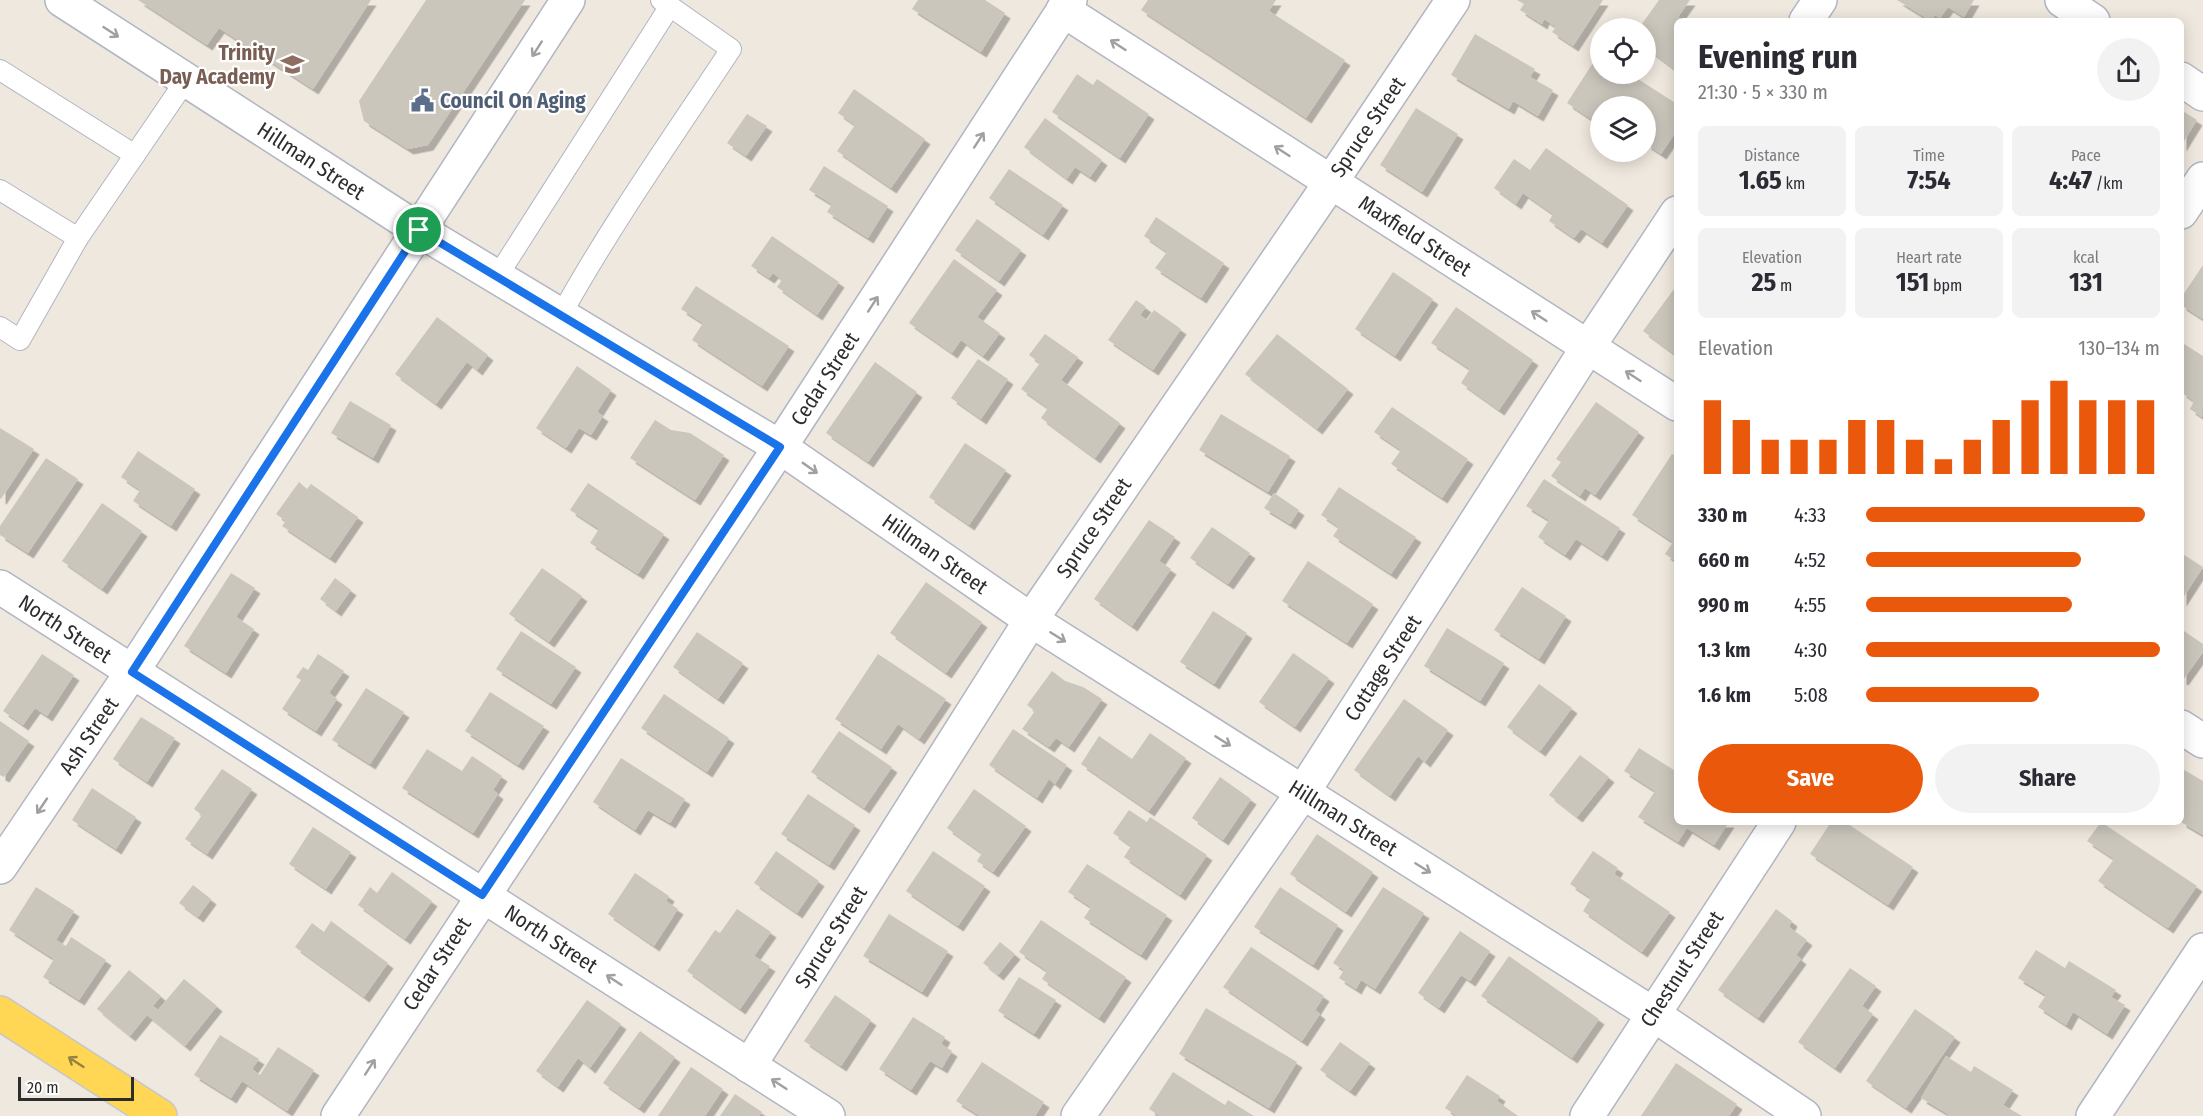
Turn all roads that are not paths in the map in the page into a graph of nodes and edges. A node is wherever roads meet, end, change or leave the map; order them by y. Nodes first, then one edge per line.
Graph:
1 (62, 0) edge
2 (568, 0) edge
3 (1453, 0) edge
4 (1820, 0) edge
5 (2062, 0) edge
6 (665, 3) edge
7 (1067, 5) edge
8 (1808, 18) edge
9 (2089, 18) edge
10 (0, 70) edge
11 (186, 80) junction
12 (2184, 81) edge
13 (2203, 94) edge
14 (135, 155) junction
15 (2203, 179) edge
16 (1331, 182) junction
17 (0, 190) edge
18 (2184, 208) edge
19 (1674, 218) edge
20 (419, 230) junction
21 (78, 238) junction
22 (497, 277) junction
23 (561, 315) junction
24 (0, 327) edge
25 (1588, 347) junction
26 (1674, 402) edge
27 (780, 447) junction
28 (0, 588) edge
29 (1030, 620) junction
30 (132, 672) junction
31 (2184, 729) edge
32 (2203, 741) edge
33 (1303, 792) junction
34 (1777, 825) edge
35 (0, 867) edge
36 (482, 895) junction
37 (2203, 950) edge
38 (0, 1013) edge
39 (1653, 1014) junction
40 (749, 1066) junction
41 (160, 1116) edge
42 (338, 1116) edge
43 (828, 1116) edge
44 (1078, 1116) edge
45 (1587, 1116) edge
46 (1804, 1116) edge
47 (2093, 1116) edge

1 -> 11 street, Hillman Street
2 -> 20 street, Ash Street
3 - 16 street, Spruce Street
4 - 8 street
5 - 9 street
6 - 22 lane
6 - 23 lane
16 -> 7 street, Maxfield Street
27 -> 7 street, Cedar Street
10 - 14 lane
11 - 14 lane
11 - 20 street, Hillman Street
12 - 13 street
14 - 21 lane
15 - 18 street
25 -> 16 street, Maxfield Street
16 - 29 street, Spruce Street
17 - 21 lane
19 - 25 street, Cottage Street
20 - 22 street, Hillman Street
20 - 30 street, Ash Street
21 - 24 lane
22 - 23 street, Hillman Street
23 - 27 street, Hillman Street
26 -> 25 street, Maxfield Street
25 - 33 street, Cottage Street
27 -> 29 street, Hillman Street
27 - 36 street, Cedar Street
28 - 30 street, North Street
29 -> 33 street, Hillman Street
29 - 40 street, Spruce Street
30 -> 35 street, Ash Street
30 - 36 street, North Street
31 - 32 street
33 -> 39 street, Hillman Street
33 - 44 street, Cottage Street
34 - 39 street, Chestnut Street
40 -> 36 street, North Street
42 -> 36 street, Cedar Street
37 - 47 street
41 -> 38 main road
39 - 45 street, Chestnut Street
39 - 46 street, Hillman Street
43 -> 40 street, North Street

